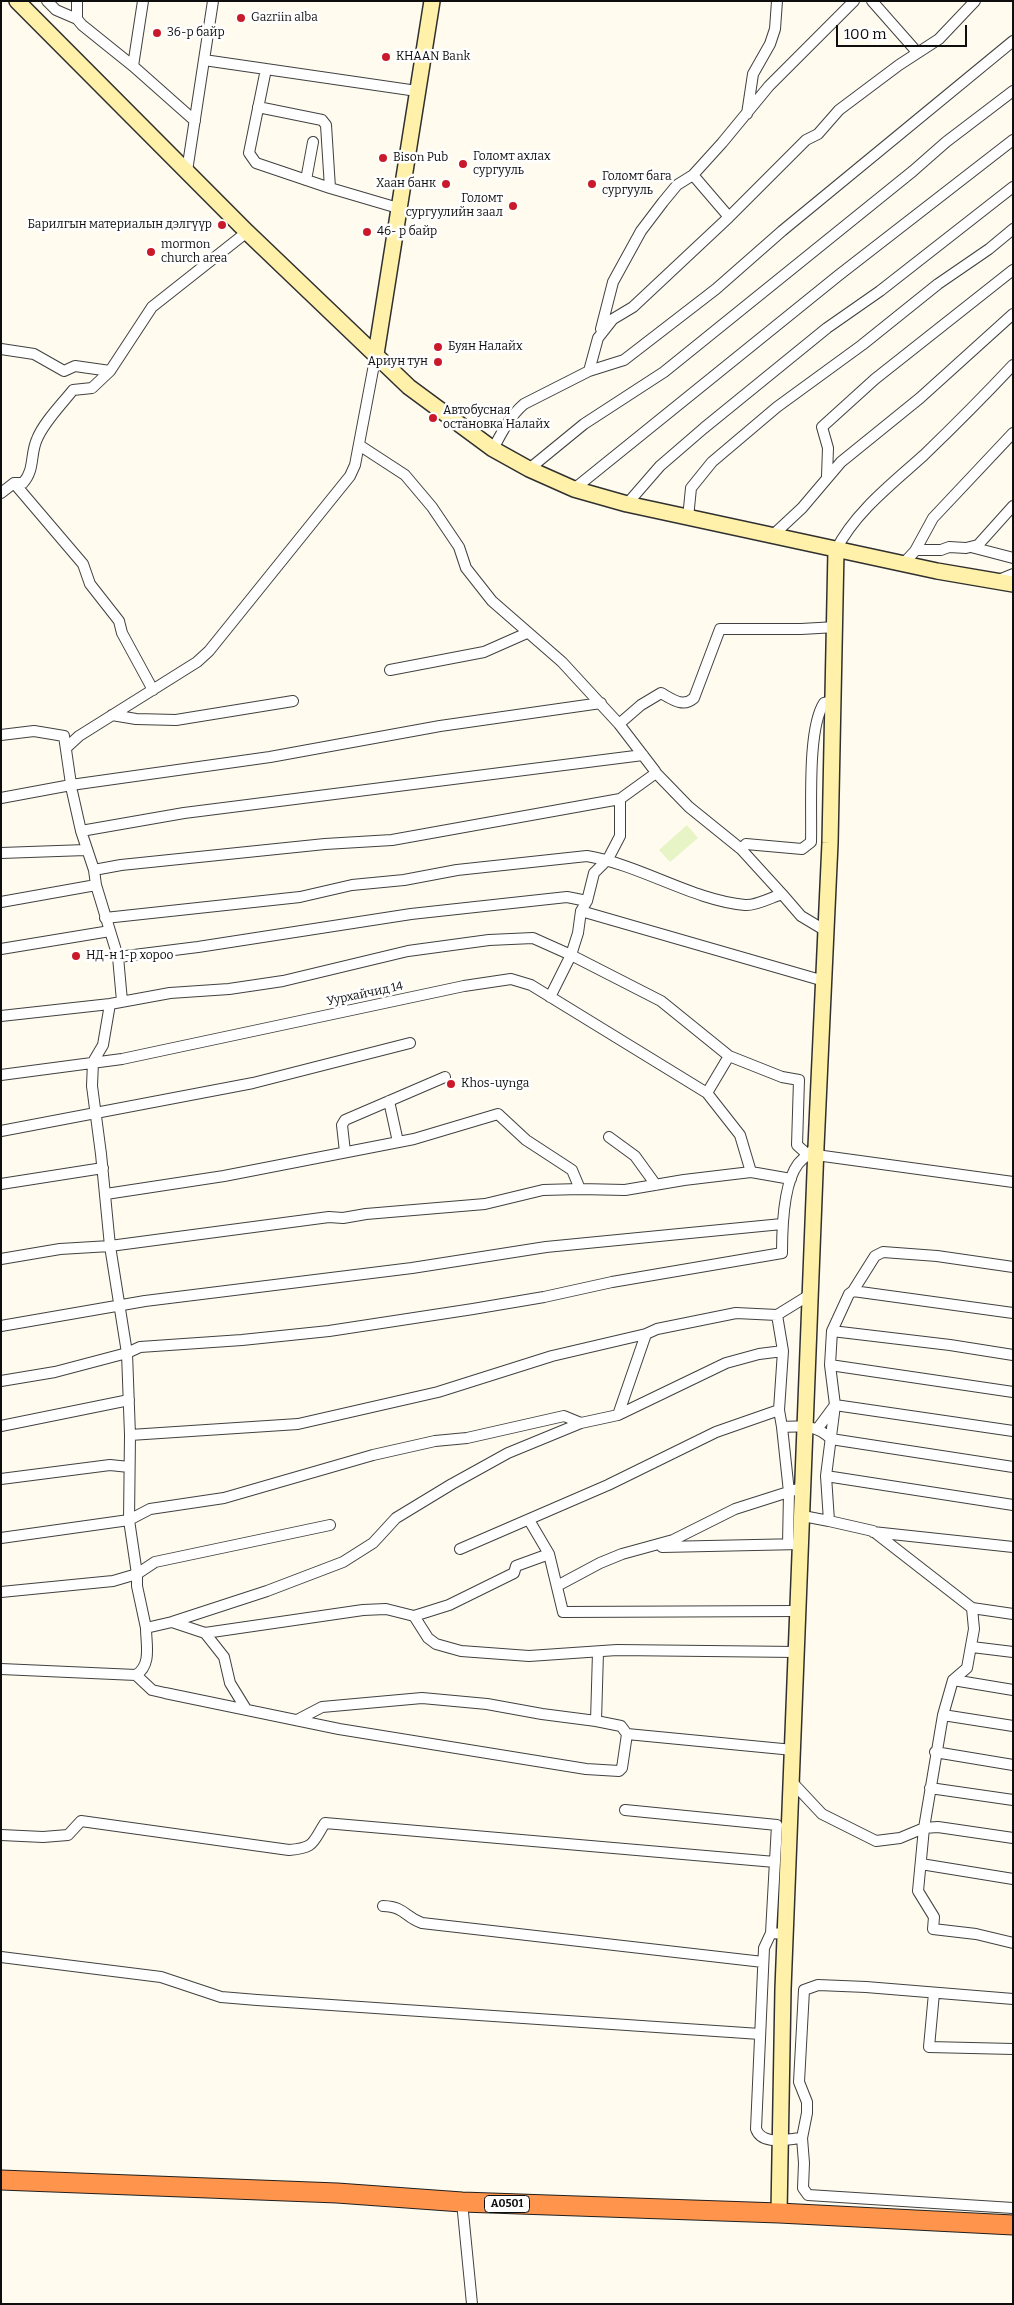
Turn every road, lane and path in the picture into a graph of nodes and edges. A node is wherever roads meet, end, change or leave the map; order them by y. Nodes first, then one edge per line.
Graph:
1 (17, 1) edge
2 (47, 1) edge
3 (77, 1) edge
4 (143, 1) edge
5 (213, 1) edge
6 (432, 1) edge
7 (777, 1) edge
8 (854, 1) edge
9 (872, 1) edge
10 (975, 1) edge
11 (77, 19) junction
12 (1013, 41) edge
13 (917, 52) junction
14 (204, 60) junction
15 (133, 66) junction
16 (266, 69) junction
17 (418, 91) junction
18 (1013, 91) edge
19 (258, 107) junction
20 (747, 114) junction
21 (195, 121) junction
22 (1013, 140) edge
23 (313, 142) dead end
24 (187, 171) junction
25 (693, 175) junction
26 (306, 180) junction
27 (1013, 187) edge
28 (330, 188) junction
29 (398, 208) junction
30 (729, 217) junction
31 (1013, 229) edge
32 (247, 232) junction
33 (1013, 270) edge
34 (1013, 314) edge
35 (598, 338) junction
36 (1, 349) edge
37 (376, 354) junction
38 (1013, 365) edge
39 (110, 371) junction
40 (589, 371) junction
41 (1013, 433) edge
42 (358, 445) junction
43 (494, 449) junction
44 (528, 469) junction
45 (827, 476) junction
46 (14, 483) junction
47 (574, 489) junction
48 (1, 492) edge
49 (627, 504) junction
50 (1013, 506) edge
51 (688, 518) junction
52 (772, 536) junction
53 (971, 547) junction
54 (836, 550) junction
55 (916, 550) junction
56 (1013, 558) edge
57 (904, 564) junction
58 (1013, 574) edge
59 (996, 581) junction
60 (1013, 584) edge
61 (836, 627) junction
62 (527, 633) junction
63 (390, 670) dead end
64 (154, 690) junction
65 (293, 700) dead end
66 (834, 701) junction
67 (600, 703) junction
68 (112, 716) junction
69 (619, 724) junction
70 (1, 735) edge
71 (66, 748) junction
72 (643, 754) junction
73 (656, 773) junction
74 (71, 784) junction
75 (1, 798) edge
76 (620, 799) junction
77 (81, 831) junction
78 (742, 849) junction
79 (86, 850) junction
80 (1, 854) edge
81 (608, 859) junction
82 (94, 870) junction
83 (96, 885) junction
84 (782, 894) junction
85 (587, 901) junction
86 (1, 902) edge
87 (580, 911) junction
88 (105, 918) junction
89 (110, 931) junction
90 (826, 931) junction
91 (1, 949) edge
92 (572, 955) junction
93 (118, 957) junction
94 (824, 981) junction
95 (550, 997) junction
96 (122, 1001) junction
97 (110, 1004) junction
98 (1, 1016) edge
99 (410, 1043) dead end
100 (729, 1056) junction
101 (93, 1062) junction
102 (1, 1075) edge
103 (445, 1077) dead end
104 (707, 1093) junction
105 (389, 1101) junction
106 (95, 1113) junction
107 (1, 1130) edge
108 (609, 1137) dead end
109 (398, 1142) junction
110 (345, 1152) junction
111 (813, 1152) junction
112 (103, 1168) junction
113 (751, 1172) junction
114 (791, 1179) junction
115 (1013, 1182) edge
116 (1, 1184) edge
117 (656, 1185) junction
118 (580, 1189) junction
119 (106, 1194) junction
120 (782, 1224) junction
121 (110, 1246) junction
122 (1, 1259) edge
123 (1013, 1267) edge
124 (853, 1291) junction
125 (811, 1294) junction
126 (118, 1307) junction
127 (1013, 1313) edge
128 (777, 1315) junction
129 (1, 1326) edge
130 (832, 1331) junction
131 (646, 1334) junction
132 (783, 1351) junction
133 (127, 1354) junction
134 (1013, 1355) edge
135 (830, 1364) junction
136 (1, 1381) edge
137 (1013, 1392) edge
138 (129, 1400) junction
139 (836, 1404) junction
140 (779, 1410) junction
141 (618, 1414) junction
142 (581, 1423) junction
143 (1, 1426) edge
144 (782, 1426) junction
145 (812, 1427) junction
146 (1013, 1431) edge
147 (130, 1435) junction
148 (831, 1439) junction
149 (129, 1467) junction
150 (1013, 1467) edge
151 (826, 1476) junction
152 (1, 1479) edge
153 (804, 1487) junction
154 (789, 1492) junction
155 (1013, 1505) edge
156 (803, 1516) junction
157 (129, 1520) junction
158 (528, 1520) junction
159 (829, 1521) junction
160 (330, 1525) dead end
161 (872, 1532) junction
162 (1, 1538) edge
163 (795, 1544) junction
164 (646, 1547) junction
165 (1013, 1547) edge
166 (460, 1549) dead end
167 (549, 1554) junction
168 (137, 1574) junction
169 (557, 1586) junction
170 (1, 1592) edge
171 (972, 1608) junction
172 (799, 1611) junction
173 (1013, 1614) edge
174 (414, 1616) junction
175 (172, 1622) junction
176 (146, 1628) junction
177 (205, 1633) junction
178 (972, 1647) junction
179 (598, 1652) junction
180 (797, 1652) junction
181 (1013, 1652) edge
182 (1, 1670) edge
183 (136, 1675) junction
184 (953, 1680) junction
185 (1013, 1690) edge
186 (246, 1708) junction
187 (943, 1715) junction
188 (299, 1719) junction
189 (596, 1721) junction
190 (1013, 1726) edge
191 (627, 1734) junction
192 (793, 1750) junction
193 (936, 1752) junction
194 (1013, 1764) edge
195 (792, 1782) junction
196 (930, 1788) junction
197 (1013, 1800) edge
198 (625, 1810) dead end
199 (924, 1828) junction
200 (1, 1834) edge
201 (1013, 1838) edge
202 (775, 1862) junction
203 (921, 1864) junction
204 (1013, 1879) edge
205 (383, 1906) dead end
206 (778, 1934) junction
207 (1013, 1943) edge
208 (1, 1956) edge
209 (763, 1962) junction
210 (934, 1993) junction
211 (1013, 1999) edge
212 (760, 2034) junction
213 (1013, 2050) edge
214 (802, 2138) junction
215 (780, 2140) junction
216 (1, 2180) edge
217 (462, 2202) junction
218 (825, 2206) junction
219 (778, 2213) junction
220 (1011, 2217) edge
221 (472, 2304) edge

1 - 24 main road
2 - 11 street
3 - 11 street
4 - 15 street
5 - 14 street
6 - 17 main road
7 - 20 street
8 - 20 street
9 - 13 street
10 - 13 street
11 - 15 street
12 - 40 street
13 - 30 street
14 - 16 street
14 - 21 street
15 - 21 street
16 - 17 street
16 - 19 street
17 - 29 main road
18 - 44 street
19 - 26 street
19 - 28 street
20 - 25 street
21 - 24 street
22 - 47 street
23 - 26 street
24 - 32 main road
25 - 30 street
25 - 35 street
26 - 28 street
27 - 49 street
28 - 29 street
29 - 37 main road
30 - 35 street
31 - 51 street
32 - 37 main road
32 - 39 street
33 - 45 street
34 - 45 street
35 - 40 street
36 - 39 street
37 - 42 street
37 - 43 main road
38 - 54 street
39 - 46 street
40 - 43 street
41 - 55 street
42 - 62 street
42 - 64 street
43 - 44 main road
44 - 47 main road
45 - 52 street
46 - 48 street
46 - 64 street
47 - 49 main road
49 - 51 main road
50 - 53 street
51 - 52 main road
52 - 54 main road
53 - 55 street
53 - 56 street
54 - 57 main road
54 - 61 main road
55 - 57 street
57 - 59 main road
58 - 59 street
59 - 60 main road
61 - 66 main road
61 - 69 street
62 - 63 street
62 - 67 street
64 - 68 street
65 - 68 street
66 - 78 street
66 - 90 main road
67 - 69 street
67 - 74 street
68 - 71 street
69 - 72 street
70 - 71 street
71 - 74 street
72 - 73 street
72 - 77 street
73 - 76 street
73 - 78 street
74 - 75 street
74 - 77 street
76 - 81 street
76 - 82 street
77 - 79 street
78 - 84 street
79 - 80 street
79 - 82 street
81 - 84 street
81 - 85 street
81 - 88 street
82 - 83 street
83 - 86 street
83 - 88 street
84 - 90 street
85 - 87 street
85 - 93 street
87 - 92 street
87 - 94 street
88 - 89 street
89 - 91 street
89 - 93 street
90 - 94 main road
92 - 95 street
92 - 96 street
92 - 100 street
93 - 96 street
94 - 111 main road
95 - 101 street, Уурхайчид 14
95 - 104 street, Уурхайчид 14
96 - 97 street
97 - 98 street
97 - 101 street
99 - 106 street
100 - 104 street
100 - 111 street
101 - 102 street, Уурхайчид 14
101 - 106 street
103 - 105 street
104 - 113 street
105 - 109 street
105 - 110 street
106 - 107 street
106 - 112 street
108 - 117 street
109 - 110 street
109 - 118 street
110 - 119 street
111 - 114 street
111 - 115 street
111 - 125 main road
112 - 116 street
112 - 119 street
113 - 114 street
113 - 117 street
114 - 120 street
117 - 118 street
118 - 121 street
119 - 121 street
120 - 126 street
120 - 133 street
121 - 122 street
121 - 126 street
123 - 124 street
124 - 127 street
124 - 130 street
125 - 128 street
125 - 145 main road
126 - 129 street
126 - 133 street
128 - 131 street
128 - 132 street
130 - 134 street
130 - 135 street
131 - 141 street
131 - 147 street
132 - 140 street
132 - 141 street
133 - 136 street
133 - 138 street
135 - 137 street
135 - 139 street
138 - 143 street
138 - 147 street
139 - 145 street
139 - 146 street
139 - 148 street
140 - 144 street
140 - 158 street
141 - 142 street
142 - 157 street
142 - 175 street
144 - 145 street
144 - 154 street
145 - 148 street
145 - 153 main road
147 - 149 street
148 - 150 street
148 - 151 street
149 - 152 street
149 - 157 street
151 - 155 street
151 - 159 street
153 - 154 street
153 - 156 main road
154 - 163 street
154 - 164 street
156 - 159 street
156 - 163 main road
157 - 162 street
157 - 168 street
158 - 166 street
158 - 167 street
159 - 161 street
160 - 168 street
161 - 165 street
161 - 171 street
163 - 164 street
163 - 172 main road
164 - 169 street
167 - 169 street
167 - 174 street
168 - 170 street
168 - 176 street
169 - 172 street
171 - 173 street
171 - 178 street
172 - 180 main road
174 - 177 street
174 - 179 street
175 - 176 street
175 - 177 street
176 - 183 street
177 - 186 street
178 - 181 street
178 - 184 street
179 - 180 street
179 - 189 street
180 - 192 main road
182 - 183 street
183 - 186 street
184 - 185 street
184 - 187 street
186 - 188 street
187 - 190 street
187 - 193 street
188 - 189 street
188 - 191 street
189 - 191 street
191 - 192 street
192 - 195 main road
193 - 194 street
193 - 196 street
195 - 199 street
195 - 206 main road
196 - 197 street
196 - 199 street
198 - 202 street
199 - 201 street
199 - 203 street
200 - 202 street
202 - 206 street
203 - 204 street
203 - 207 street
205 - 209 street
206 - 209 street
206 - 215 main road
208 - 212 street
209 - 212 street
210 - 211 street
210 - 213 street
210 - 214 street
212 - 215 street
214 - 215 street
214 - 218 street
215 - 219 main road
216 - 217 highway, A0501
217 - 219 highway, A0501
217 - 221 street
218 - 219 highway, A0501
218 - 220 highway, A0501

